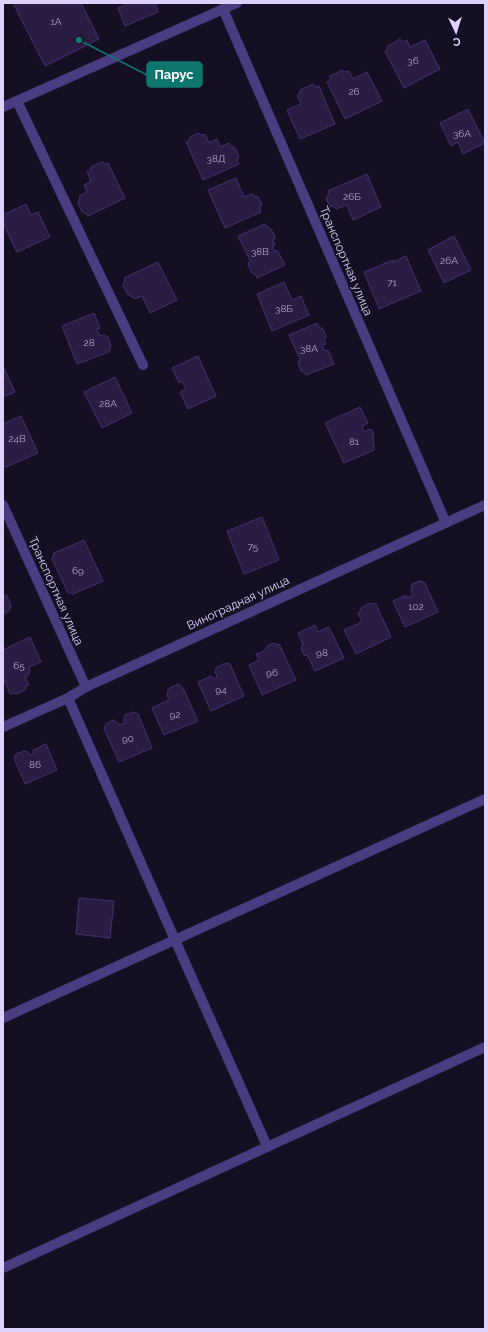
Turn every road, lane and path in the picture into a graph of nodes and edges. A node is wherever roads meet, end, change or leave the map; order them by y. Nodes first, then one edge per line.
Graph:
1 (237, 3) edge
2 (223, 9) junction
3 (17, 101) junction
4 (3, 107) edge
5 (143, 365) dead end
6 (3, 505) edge
7 (485, 505) edge
8 (446, 523) junction
9 (86, 687) junction
10 (68, 698) junction
11 (3, 727) edge
12 (485, 799) edge
13 (174, 940) junction
14 (3, 1018) edge
15 (485, 1047) edge
16 (267, 1146) junction
17 (3, 1268) edge

1 - 2 street
2 - 3 street
2 - 8 street, Транспортная улица
3 - 4 street
3 - 5 street
6 - 9 street, Транспортная улица
7 - 8 street, Виноградная улица
8 - 9 street, Виноградная улица
9 - 10 street, Виноградная улица
10 - 11 street, Виноградная улица
10 - 13 street
12 - 13 street
13 - 14 street
13 - 16 street
15 - 16 street
16 - 17 street

